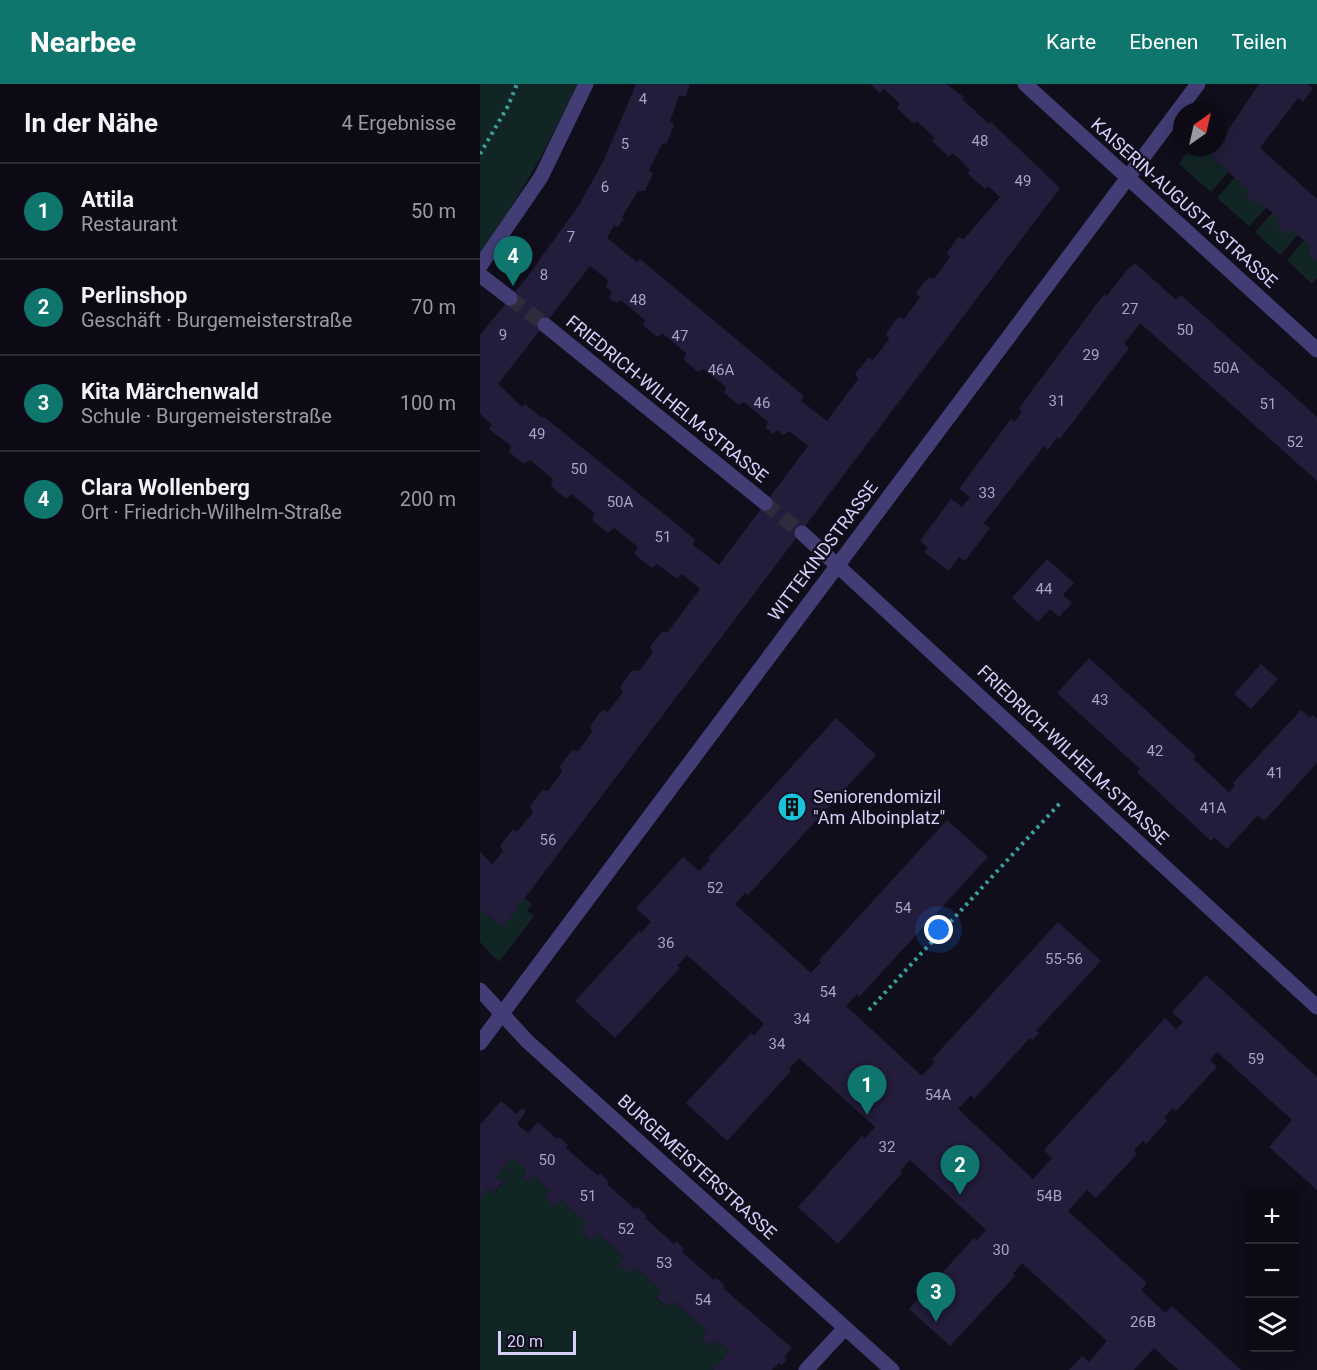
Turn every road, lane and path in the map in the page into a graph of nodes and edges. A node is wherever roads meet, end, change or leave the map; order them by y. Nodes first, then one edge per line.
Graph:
1 (517, 84) edge
2 (586, 84) edge
3 (1025, 84) edge
4 (1198, 84) edge
5 (480, 154) edge
6 (1128, 178) junction
7 (480, 266) edge
8 (480, 275) edge
9 (510, 298) tunnel mouth
10 (545, 326) tunnel mouth
11 (1317, 350) edge
12 (765, 503) tunnel mouth
13 (802, 533) tunnel mouth
14 (838, 564) junction
15 (1061, 802) dead end
16 (480, 990) edge
17 (1317, 1007) edge
18 (868, 1010) dead end
19 (501, 1014) junction
20 (480, 1043) edge
21 (845, 1328) junction
22 (806, 1370) edge
23 (892, 1370) edge

1 - 5 path
2 - 7 street
3 - 6 street, KAISERIN-AUGUSTA-STRASSE
4 - 6 street, WITTEKINDSTRASSE
6 - 11 street, KAISERIN-AUGUSTA-STRASSE
6 - 14 street, WITTEKINDSTRASSE
8 - 9 street
10 - 12 street, FRIEDRICH-WILHELM-STRASSE
13 - 14 street, FRIEDRICH-WILHELM-STRASSE
14 - 17 street, FRIEDRICH-WILHELM-STRASSE
14 - 19 street, WITTEKINDSTRASSE
15 - 18 path
16 - 19 street, BURGEMEISTERSTRASSE
19 - 20 street, WITTEKINDSTRASSE
19 - 21 street, BURGEMEISTERSTRASSE
21 - 22 street
21 - 23 street, BURGEMEISTERSTRASSE

